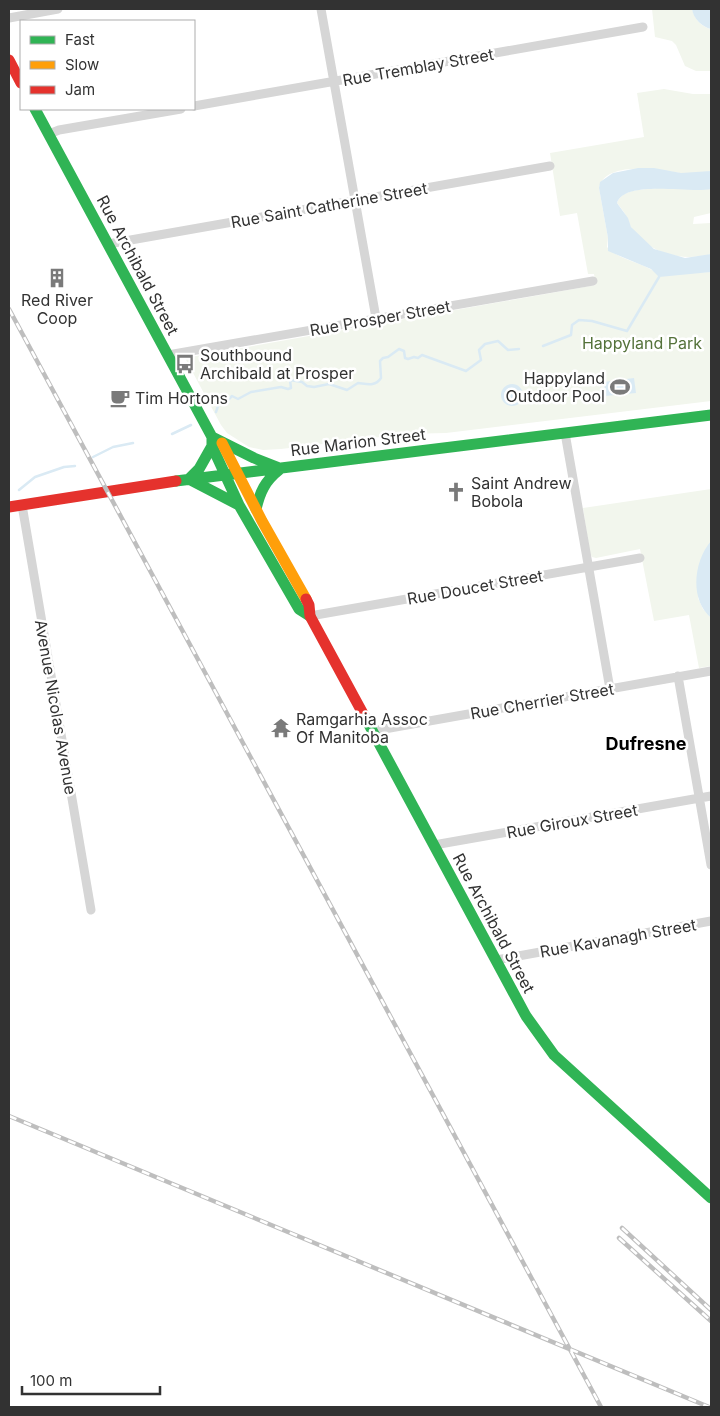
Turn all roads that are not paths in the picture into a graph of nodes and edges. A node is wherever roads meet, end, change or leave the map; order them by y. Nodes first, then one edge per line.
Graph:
1 (58, 9) edge
2 (321, 9) edge
3 (9, 18) edge
4 (642, 27) dead end
5 (9, 60) edge
6 (20, 81) edge
7 (334, 82) junction
8 (195, 106) edge
9 (36, 110) edge
10 (175, 110) edge
11 (49, 134) junction
12 (550, 166) dead end
13 (354, 201) junction
14 (108, 244) junction
15 (593, 281) dead end
16 (376, 318) junction
17 (168, 355) junction
18 (711, 415) edge
19 (565, 433) junction
20 (214, 439) junction
21 (281, 468) junction
22 (237, 474) junction
23 (225, 475) junction
24 (189, 479) junction
25 (22, 505) junction
26 (239, 505) junction
27 (9, 507) edge
28 (256, 510) junction
29 (640, 558) dead end
30 (588, 567) junction
31 (310, 616) junction
32 (711, 671) edge
33 (678, 676) junction
34 (610, 689) junction
35 (373, 731) junction
36 (711, 796) edge
37 (700, 798) junction
38 (434, 846) junction
39 (711, 865) edge
40 (91, 910) dead end
41 (711, 921) edge
42 (496, 960) junction
43 (711, 1198) edge

1 - 3 street
2 - 7 street
4 - 7 street, Rue Tremblay Street
5 - 6 main road
7 - 8 street, Rue Tremblay Street
7 - 13 street
9 - 11 main road, Rue Archibald Street
10 - 11 street
11 - 14 main road, Rue Archibald Street
12 - 13 street, Rue Saint Catherine Street
13 - 14 street, Rue Saint Catherine Street
13 - 16 street
14 - 17 main road, Rue Archibald Street
15 - 16 street, Rue Prosper Street
16 - 17 street, Rue Prosper Street
17 - 20 main road, Rue Archibald Street
18 - 19 main road, Rue Marion Street
19 - 21 main road, Rue Marion Street
19 - 30 street
20 - 21 main road
20 - 22 main road, Rue Archibald Street
20 - 23 main road, Rue Archibald Street
20 - 24 main road
21 - 22 main road, Rue Marion Street
21 - 28 main road
22 - 23 main road, Rue Marion Street
22 - 28 main road, Rue Archibald Street
23 - 24 main road, Rue Marion Street
23 - 26 main road, Rue Archibald Street
24 - 25 main road, Rue Marion Street
24 - 26 main road
25 - 27 main road, Rue Marion Street
25 - 40 street, Avenue Nicolas Avenue
26 - 31 main road, Rue Archibald Street
28 - 31 main road, Rue Archibald Street
29 - 30 street, Rue Doucet Street
30 - 31 street, Rue Doucet Street
30 - 34 street
31 - 35 main road, Rue Archibald Street
32 - 33 street, Rue Cherrier Street
33 - 34 street, Rue Cherrier Street
33 - 37 street
34 - 35 street, Rue Cherrier Street
35 - 38 main road, Rue Archibald Street
36 - 37 street, Rue Giroux Street
37 - 38 street, Rue Giroux Street
37 - 39 street
38 - 42 main road, Rue Archibald Street
41 - 42 street, Rue Kavanagh Street
42 - 43 main road, Rue Archibald Street

